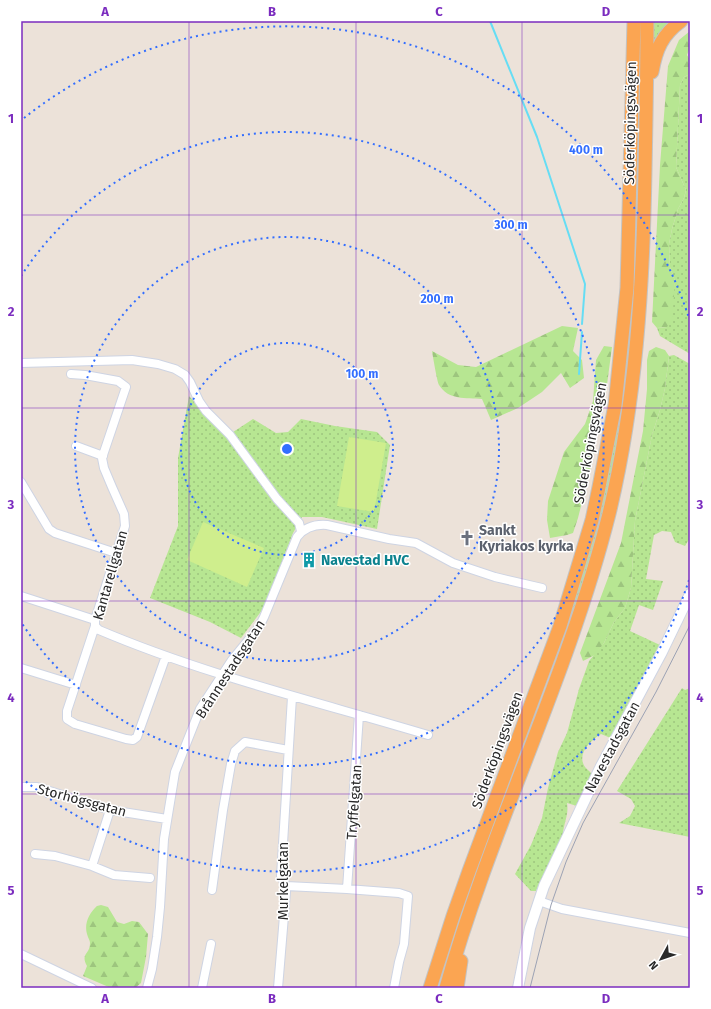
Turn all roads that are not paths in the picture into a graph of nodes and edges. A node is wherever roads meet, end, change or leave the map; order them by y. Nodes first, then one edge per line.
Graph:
1 (681, 21) edge
2 (638, 22) edge
3 (647, 99) junction
4 (21, 362) edge
5 (71, 374) dead end
6 (76, 446) dead end
7 (103, 456) junction
8 (21, 482) edge
9 (302, 531) junction
10 (116, 553) junction
11 (542, 588) dead end
12 (690, 594) edge
13 (21, 596) edge
14 (687, 610) edge
15 (95, 623) junction
16 (166, 656) junction
17 (21, 668) edge
18 (223, 675) junction
19 (76, 685) junction
20 (292, 697) junction
21 (359, 715) junction
22 (428, 735) dead end
23 (288, 750) junction
24 (21, 787) edge
25 (110, 810) junction
26 (167, 819) junction
27 (35, 854) dead end
28 (92, 866) junction
29 (150, 878) dead end
30 (286, 886) junction
31 (347, 889) junction
32 (212, 890) dead end
33 (539, 901) junction
34 (467, 920) junction
35 (690, 933) edge
36 (211, 944) dead end
37 (21, 954) edge
38 (92, 988) edge
39 (147, 988) edge
40 (202, 988) edge
41 (278, 988) edge
42 (394, 988) edge
43 (430, 988) edge
44 (446, 988) edge
45 (457, 988) edge
46 (518, 988) edge

1 - 3 highway
2 - 3 highway, Söderköpingsvägen
2 - 43 highway, Söderköpingsvägen
3 - 34 highway, Söderköpingsvägen
4 - 9 street
5 - 7 street
6 - 7 street
7 - 10 street, Kantarellgatan
8 - 10 street
9 - 11 street
9 - 18 street, Brånnestadsgatan
10 - 15 street, Kantarellgatan
12 - 14 street, Navestadsgatan
13 - 15 street
14 - 33 street, Navestadsgatan
15 - 16 street, Kantarellgatan
15 - 19 street, Kantarellgatan
16 - 18 street, Kantarellgatan
16 - 19 street, Kantarellgatan
17 - 19 street
18 - 20 street
18 - 26 street, Brånnestadsgatan
20 - 21 street
20 - 23 street, Murkelgatan
21 - 22 street
21 - 31 street, Tryffelgatan
23 - 30 street, Murkelgatan
23 - 32 street
24 - 25 street, Storhögsgatan
25 - 26 street, Storhögsgatan
25 - 28 street
26 - 39 street, Brånnestadsgatan
27 - 28 street
28 - 29 street
30 - 31 street
30 - 41 street, Murkelgatan
31 - 42 street
33 - 35 street
33 - 46 street, Navestadsgatan
34 - 44 highway, Söderköpingsvägen
34 - 45 highway
36 - 40 street
37 - 38 street

